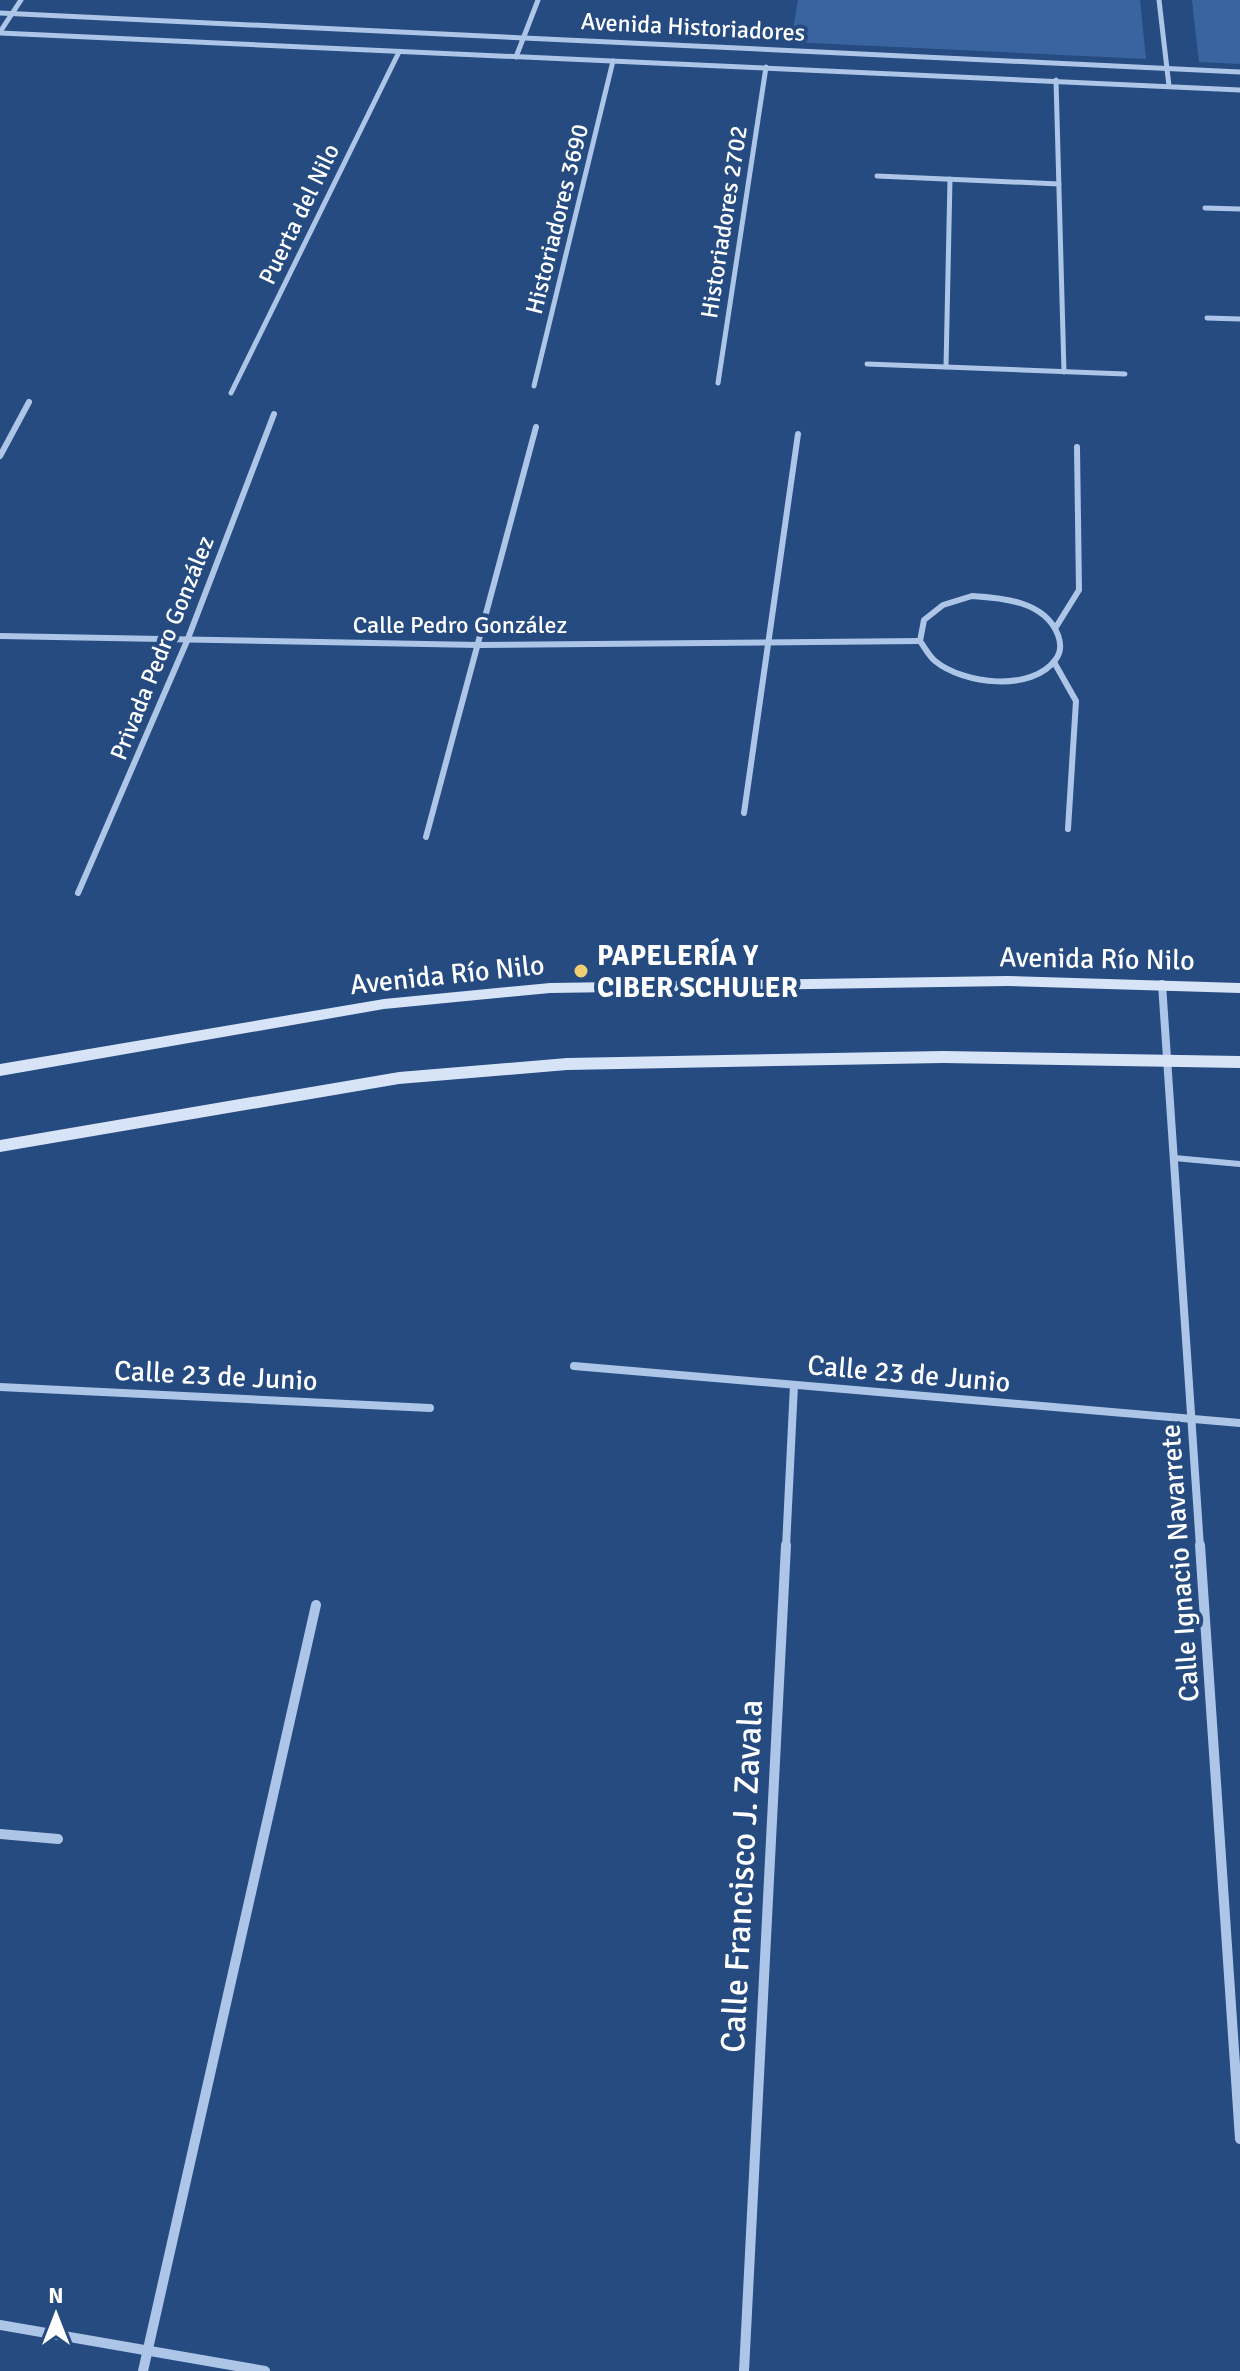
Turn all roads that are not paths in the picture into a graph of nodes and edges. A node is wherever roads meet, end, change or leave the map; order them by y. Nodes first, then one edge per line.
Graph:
1 (21, 0) edge
2 (538, 0) edge
3 (1159, 0) edge
4 (0, 13) edge
5 (12, 14) junction
6 (0, 32) edge
7 (523, 38) junction
8 (399, 52) junction
9 (516, 57) junction
10 (613, 61) junction
11 (766, 67) junction
12 (1167, 67) junction
13 (1240, 72) edge
14 (1056, 80) junction
15 (1169, 86) junction
16 (1240, 90) edge
17 (877, 176) dead end
18 (950, 179) junction
19 (1059, 184) junction
20 (1205, 208) dead end
21 (1240, 209) edge
22 (1207, 318) dead end
23 (1240, 319) edge
24 (867, 364) dead end
25 (946, 367) junction
26 (1064, 372) junction
27 (1125, 374) dead end
28 (718, 383) dead end
29 (534, 386) dead end
30 (231, 393) dead end
31 (29, 402) dead end
32 (274, 414) dead end
33 (536, 427) dead end
34 (798, 434) dead end
35 (1077, 447) dead end
36 (0, 456) edge
37 (1056, 627) junction
38 (0, 636) edge
39 (187, 641) junction
40 (920, 641) junction
41 (769, 642) junction
42 (478, 645) junction
43 (1054, 662) junction
44 (744, 813) dead end
45 (1068, 829) dead end
46 (426, 837) dead end
47 (78, 893) dead end
48 (1162, 984) junction
49 (1240, 988) edge
50 (1168, 1058) junction
51 (1240, 1062) edge
52 (0, 1070) edge
53 (0, 1146) edge
54 (1174, 1158) junction
55 (1240, 1164) edge
56 (574, 1366) dead end
57 (794, 1385) junction
58 (0, 1387) edge
59 (430, 1408) dead end
60 (1192, 1419) junction
61 (1240, 1423) edge
62 (316, 1605) dead end
63 (0, 1834) edge
64 (58, 1839) dead end
65 (1240, 2139) edge
66 (0, 2325) edge
67 (148, 2351) junction
68 (143, 2371) edge
69 (265, 2371) edge
70 (744, 2371) edge

1 - 5 street
2 - 7 street
3 - 12 street
4 - 5 street, Avenida Historiadores
5 - 6 street
5 - 7 street, Avenida Historiadores
6 - 8 street, Avenida Historiadores
7 - 9 street
7 - 12 street, Avenida Historiadores
8 - 9 street, Avenida Historiadores
8 - 30 street, Puerta del Nilo
9 - 10 street, Avenida Historiadores
10 - 11 street, Avenida Historiadores
10 - 29 street, Historiadores 3690
11 - 14 street, Avenida Historiadores
11 - 28 street, Historiadores 2702
12 - 13 street, Avenida Historiadores
12 - 15 street
14 - 15 street, Avenida Historiadores
14 - 19 street
15 - 16 street, Avenida Historiadores
17 - 18 street
18 - 19 street
18 - 25 street
19 - 26 street
20 - 21 street
22 - 23 street
24 - 25 street
25 - 26 street
26 - 27 street
31 - 36 street
32 - 39 street, Privada Pedro González
33 - 42 street
34 - 41 street
35 - 37 street
37 - 40 street
37 - 43 street
38 - 39 street, Calle Pedro González
39 - 42 street, Calle Pedro González
39 - 47 street, Privada Pedro González
40 - 41 street, Calle Pedro González
40 - 43 street
41 - 42 street, Calle Pedro González
41 - 44 street
42 - 46 street
43 - 45 street
48 - 49 main road, Avenida Río Nilo
48 - 50 street, Calle Ignacio Navarrete
48 - 52 main road, Avenida Río Nilo
50 - 51 main road
50 - 53 main road
50 - 54 street, Calle Ignacio Navarrete
54 - 55 lane
54 - 60 street, Calle Ignacio Navarrete
56 - 57 street, Calle 23 de Junio
57 - 60 street, Calle 23 de Junio
57 - 70 street, Calle Francisco J. Zavala
58 - 59 street, Calle 23 de Junio
60 - 61 street, Calle 23 de Junio
60 - 65 street, Calle Ignacio Navarrete
62 - 67 street
63 - 64 street
66 - 67 street
67 - 68 street
67 - 69 street

